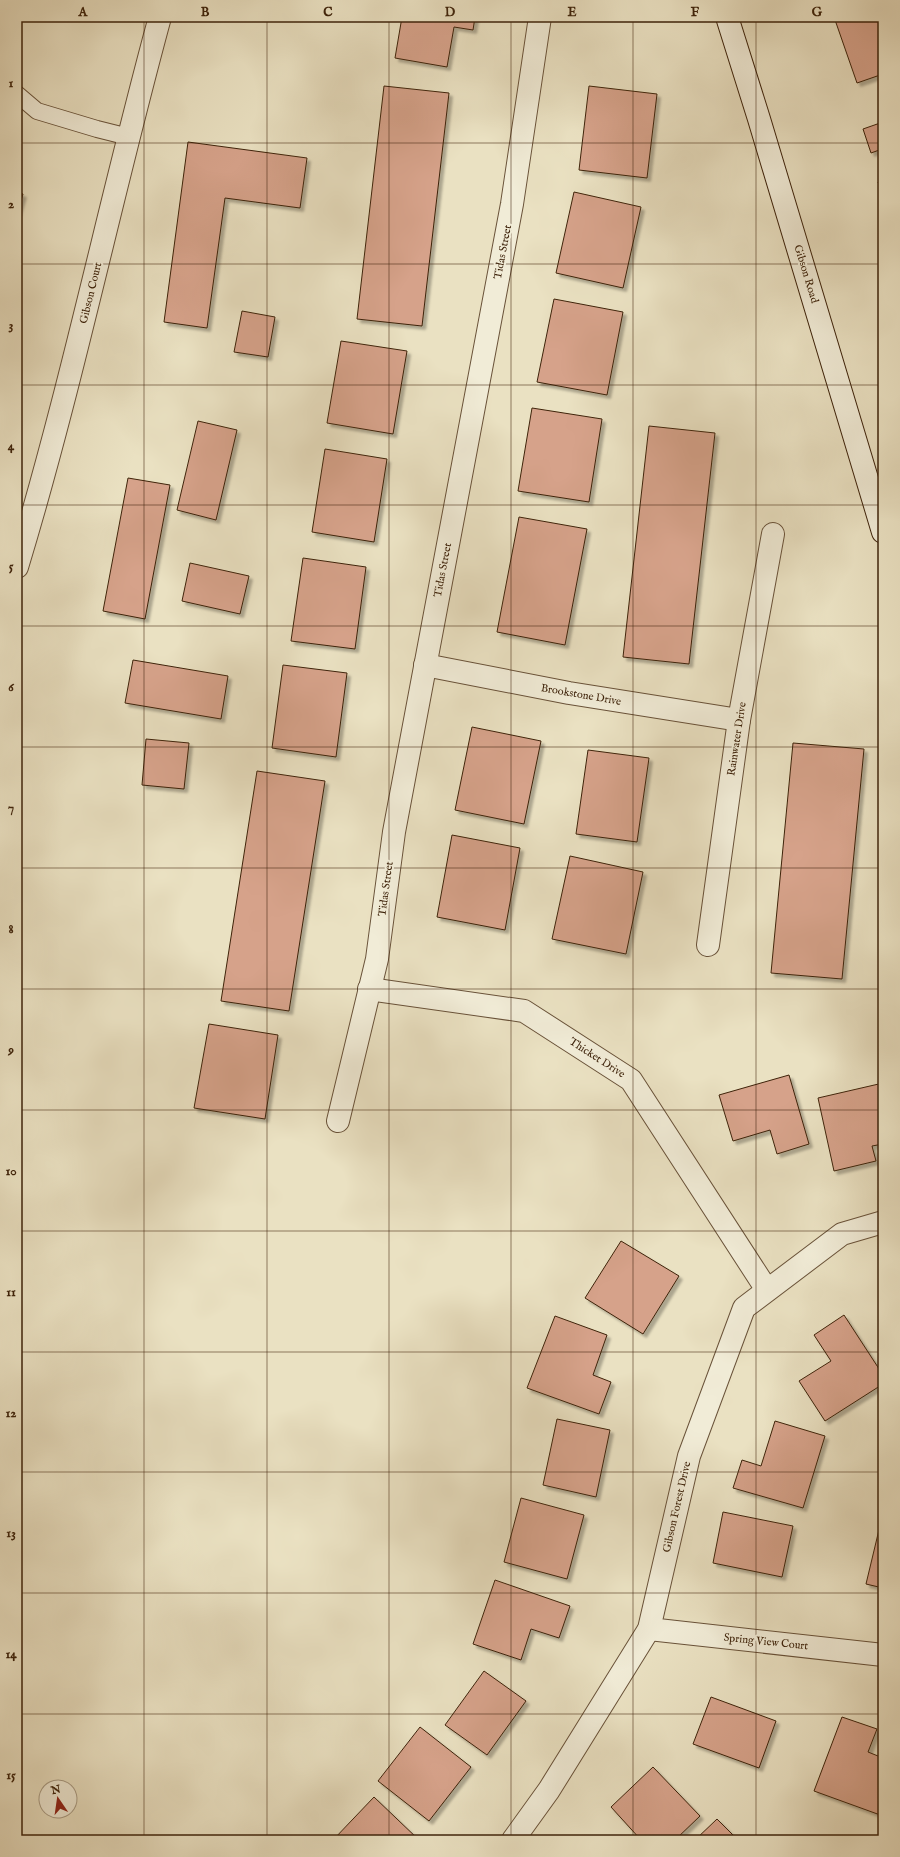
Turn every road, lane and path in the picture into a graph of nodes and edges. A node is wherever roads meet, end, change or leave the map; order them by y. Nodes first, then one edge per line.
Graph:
1 (160, 17) edge
2 (540, 17) edge
3 (727, 17) edge
4 (17, 94) edge
5 (130, 137) junction
6 (23, 532) edge
7 (883, 532) edge
8 (773, 534) dead end
9 (17, 567) edge
10 (425, 665) junction
11 (739, 720) junction
12 (708, 945) dead end
13 (370, 989) junction
14 (338, 1121) dead end
15 (883, 1222) edge
16 (767, 1290) junction
17 (649, 1629) junction
18 (883, 1655) edge
19 (513, 1840) edge

1 - 5 street, Gibson Court
2 - 10 street, Tidas Street
3 - 7 street, Gibson Road
4 - 5 lane
5 - 6 street, Gibson Court
6 - 9 street, Gibson Court
8 - 11 street, Rainwater Drive
10 - 11 street, Brookstone Drive
10 - 13 street, Tidas Street
11 - 12 street, Rainwater Drive
13 - 14 street, Tidas Street
13 - 16 street, Thicket Drive
15 - 16 street, Gibson Forest Drive
16 - 17 street, Gibson Forest Drive
17 - 18 street, Spring View Court
17 - 19 street, Gibson Forest Drive

